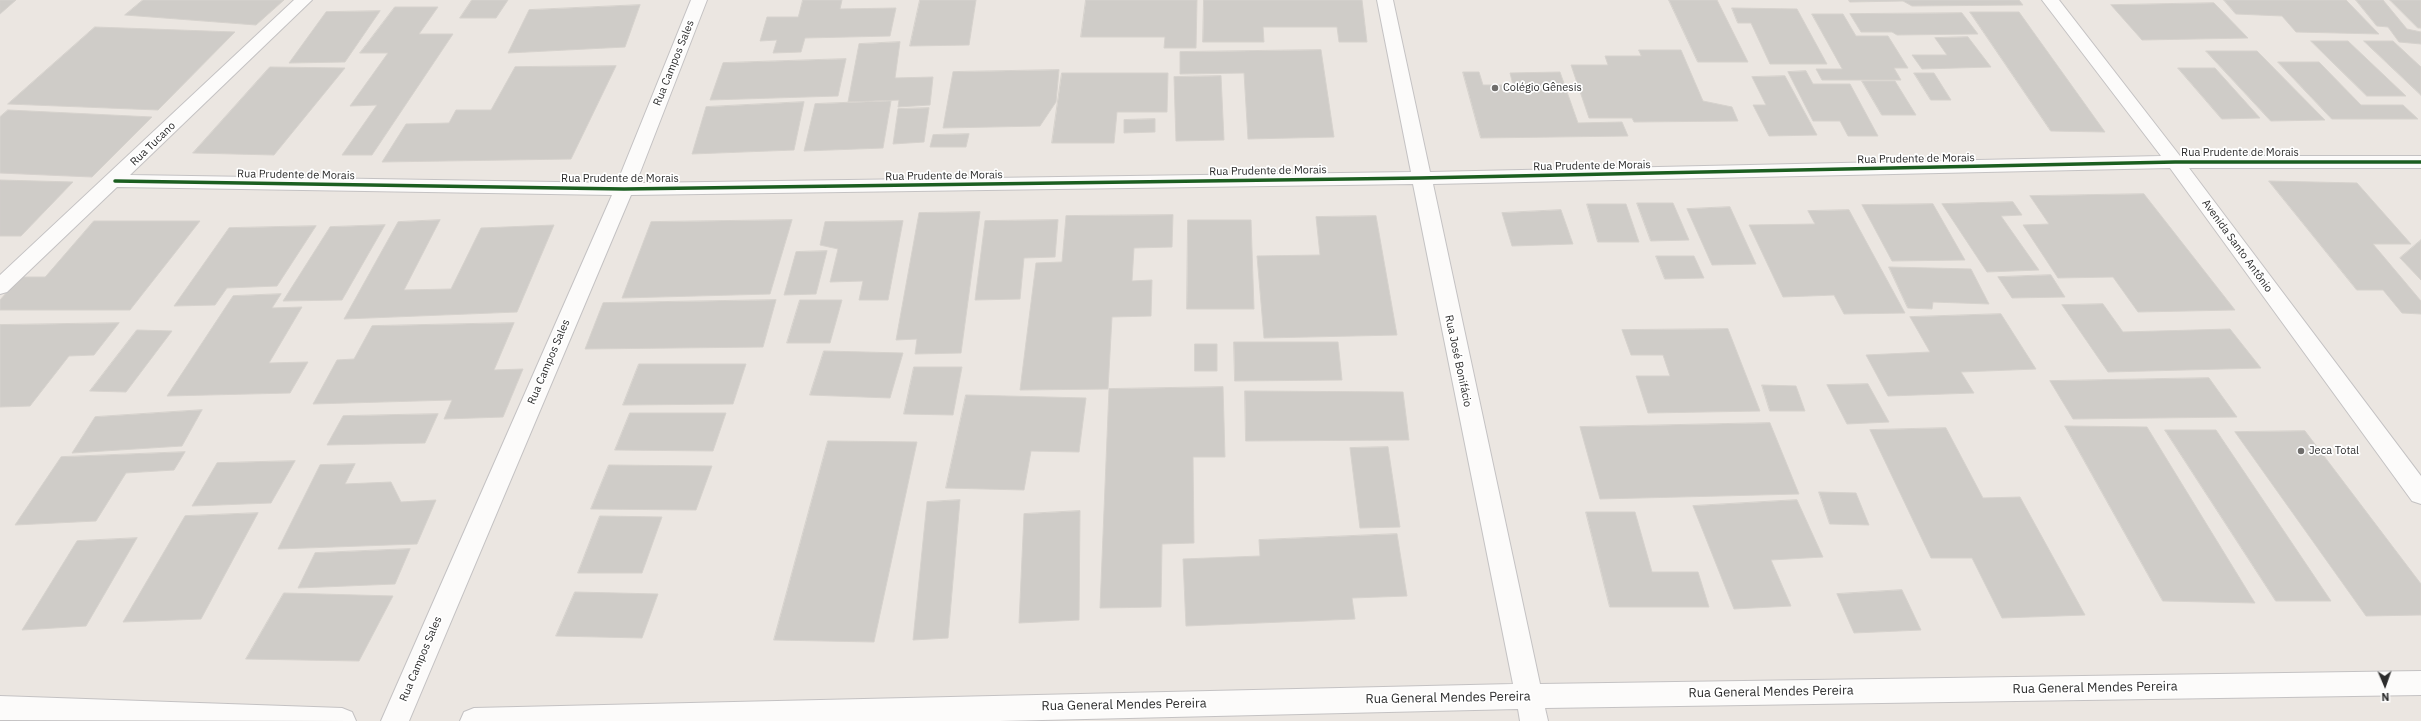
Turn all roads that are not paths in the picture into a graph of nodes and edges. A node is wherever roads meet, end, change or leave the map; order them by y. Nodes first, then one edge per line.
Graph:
1 (304, 0) edge
2 (699, 0) edge
3 (1384, 0) edge
4 (2050, 0) edge
5 (2175, 162) junction
6 (2421, 162) edge
7 (1420, 178) junction
8 (115, 181) junction
9 (624, 189) junction
10 (0, 287) edge
11 (2421, 494) edge
12 (2421, 683) edge
13 (0, 708) edge
14 (1531, 708) edge
15 (342, 721) edge
16 (395, 721) edge
17 (474, 721) edge

1 - 8 street, Rua Tucano
2 - 9 street, Rua Campos Sales
3 - 7 street, Rua José Bonifácio
4 - 5 street, Avenida Santo Antônio
5 - 6 street, Rua Prudente de Morais
5 - 7 street, Rua Prudente de Morais
5 - 11 street, Avenida Santo Antônio
7 - 9 street, Rua Prudente de Morais
7 - 14 street, Rua José Bonifácio
8 - 9 street, Rua Prudente de Morais
8 - 10 street, Rua Tucano
9 - 16 street, Rua Campos Sales
12 - 14 street, Rua General Mendes Pereira
13 - 15 street
14 - 17 street, Rua General Mendes Pereira

